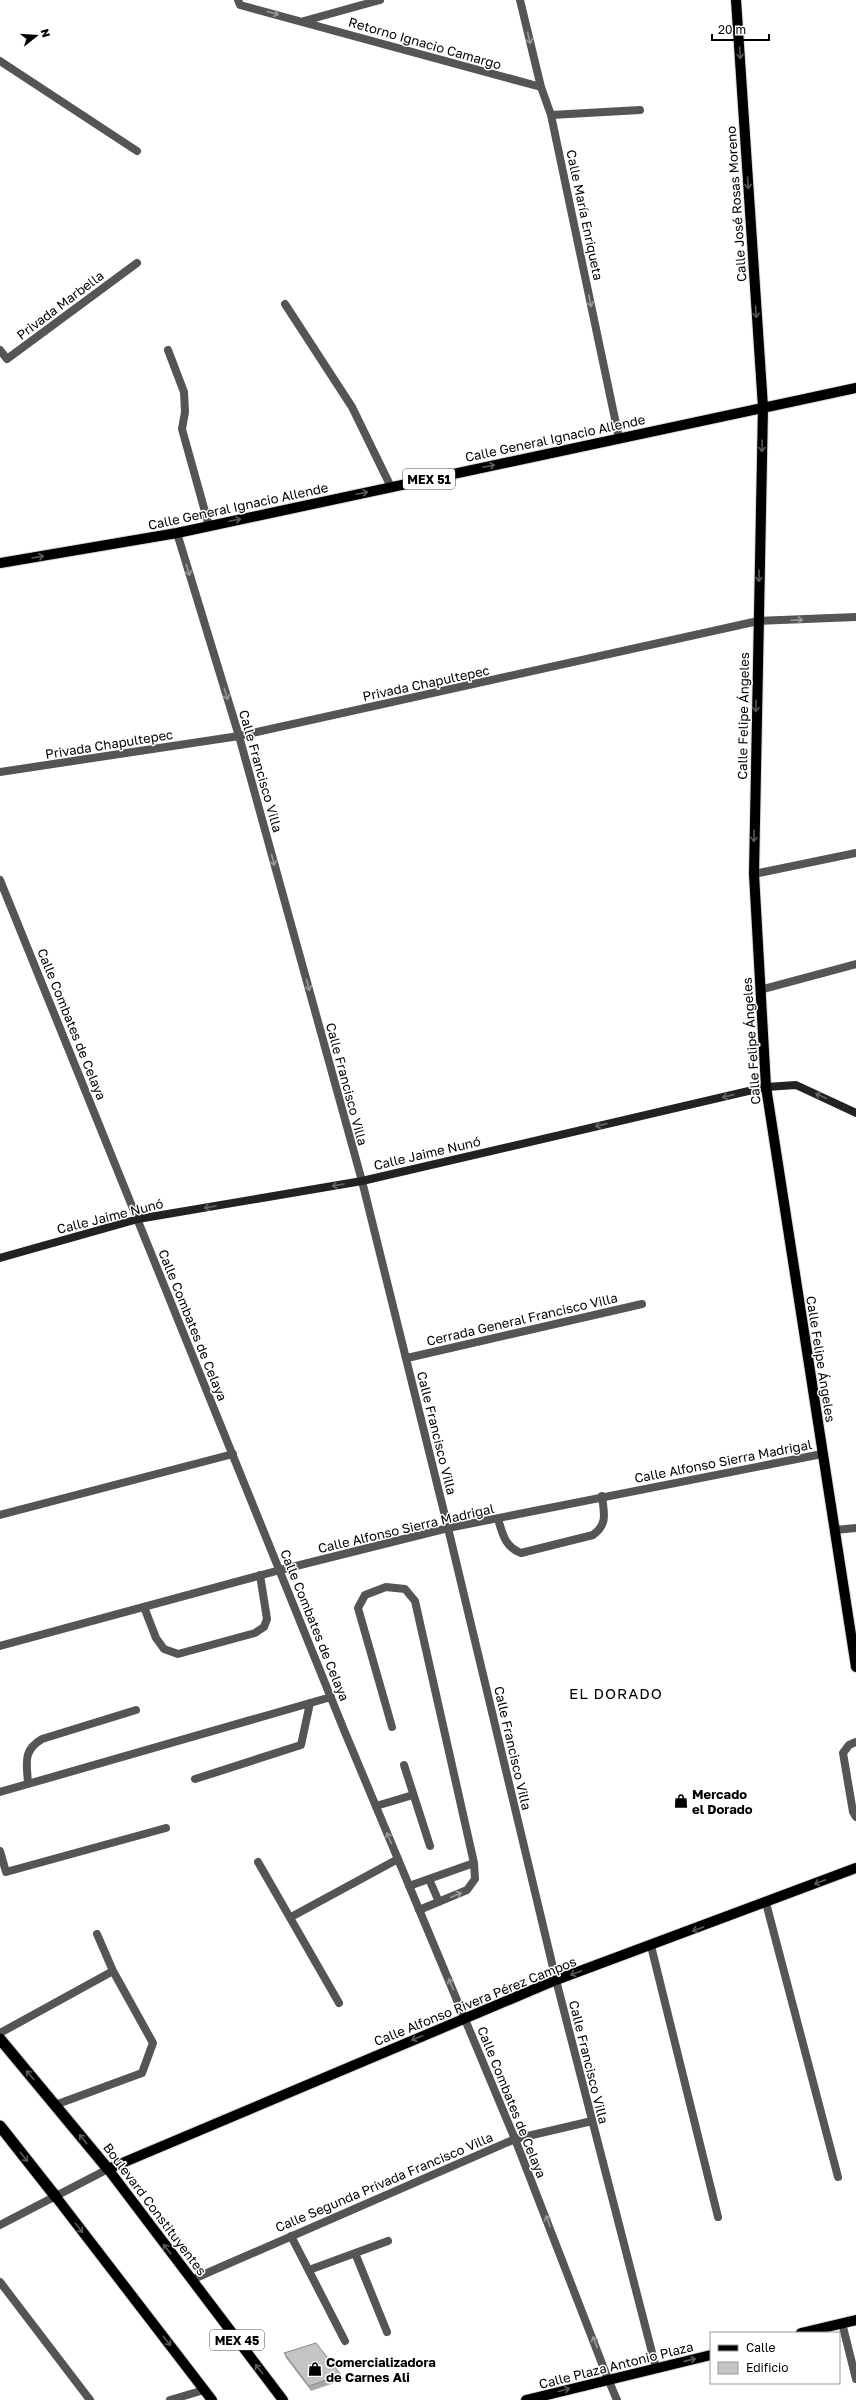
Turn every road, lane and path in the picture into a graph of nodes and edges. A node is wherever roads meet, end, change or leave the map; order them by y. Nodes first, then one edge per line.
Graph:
1 (238, 0) edge
2 (380, 0) edge
3 (520, 0) edge
4 (736, 0) edge
5 (303, 21) junction
6 (0, 61) edge
7 (541, 87) junction
8 (640, 110) dead end
9 (551, 115) junction
10 (136, 151) dead end
11 (137, 263) dead end
12 (285, 304) dead end
13 (0, 350) edge
14 (168, 350) dead end
15 (856, 388) edge
16 (763, 407) junction
17 (619, 438) junction
18 (391, 487) junction
19 (209, 526) junction
20 (177, 533) junction
21 (0, 563) edge
22 (856, 617) edge
23 (758, 621) junction
24 (239, 736) junction
25 (0, 772) edge
26 (856, 852) edge
27 (754, 874) junction
28 (0, 880) edge
29 (856, 964) edge
30 (760, 990) junction
31 (766, 1087) junction
32 (856, 1113) edge
33 (362, 1181) junction
34 (138, 1219) junction
35 (0, 1258) edge
36 (642, 1304) dead end
37 (407, 1358) junction
38 (233, 1454) junction
39 (822, 1454) junction
40 (602, 1496) junction
41 (0, 1515) edge
42 (498, 1519) junction
43 (448, 1528) junction
44 (856, 1528) edge
45 (835, 1530) junction
46 (280, 1570) junction
47 (260, 1575) junction
48 (144, 1607) junction
49 (0, 1646) edge
50 (856, 1667) edge
51 (331, 1697) junction
52 (310, 1703) junction
53 (136, 1710) dead end
54 (392, 1727) dead end
55 (856, 1742) edge
56 (404, 1765) dead end
57 (195, 1780) dead end
58 (28, 1784) junction
59 (0, 1792) edge
60 (413, 1795) junction
61 (376, 1806) junction
62 (856, 1816) edge
63 (166, 1828) dead end
64 (430, 1846) dead end
65 (0, 1851) edge
66 (398, 1859) junction
67 (258, 1862) dead end
68 (474, 1863) junction
69 (856, 1868) edge
70 (429, 1879) junction
71 (409, 1886) junction
72 (439, 1902) junction
73 (766, 1903) junction
74 (420, 1910) junction
75 (291, 1917) junction
76 (97, 1934) dead end
77 (651, 1946) junction
78 (113, 1971) junction
79 (556, 1980) junction
80 (339, 2003) dead end
81 (465, 2017) junction
82 (0, 2033) edge
83 (0, 2039) edge
84 (55, 2105) junction
85 (592, 2121) junction
86 (0, 2126) edge
87 (515, 2139) junction
88 (108, 2169) junction
89 (838, 2178) dead end
90 (56, 2197) junction
91 (718, 2217) dead end
92 (0, 2224) edge
93 (290, 2236) junction
94 (388, 2242) dead end
95 (355, 2253) junction
96 (310, 2270) junction
97 (191, 2280) junction
98 (0, 2282) edge
99 (856, 2320) edge
100 (842, 2323) junction
101 (387, 2332) dead end
102 (805, 2332) edge
103 (345, 2341) dead end
104 (710, 2355) edge
105 (656, 2368) junction
106 (608, 2379) junction
107 (856, 2379) edge
108 (204, 2390) junction
109 (90, 2400) edge
110 (170, 2400) edge
111 (212, 2400) edge
112 (283, 2400) edge
113 (526, 2400) edge
114 (617, 2400) edge

1 -> 5 street, Retorno Ignacio Camargo
2 - 5 street, Retorno Ignacio Camargo
3 -> 7 street, Calle María Enriqueta
4 -> 16 main road, Calle José Rosas Moreno
5 - 7 street, Retorno Ignacio Camargo
6 - 10 street
7 - 9 street, Calle María Enriqueta
8 - 9 street
9 -> 17 street, Calle María Enriqueta
11 - 13 street, Privada Marbella
12 - 18 street
14 - 19 street
15 - 16 main road, Calle General Ignacio Allende / MEX 51
16 - 17 main road, Calle General Ignacio Allende / MEX 51
16 -> 23 main road, Calle Felipe Ángeles
18 -> 17 main road, Calle General Ignacio Allende / MEX 51
19 -> 18 main road, Calle General Ignacio Allende / MEX 51
19 - 20 main road, Calle General Ignacio Allende / MEX 51
21 -> 20 main road, Calle General Ignacio Allende / MEX 51
20 -> 24 street, Calle Francisco Villa
23 -> 22 street, Privada Chapultepec
23 - 24 street, Privada Chapultepec
23 -> 27 main road, Calle Felipe Ángeles
24 - 25 street, Privada Chapultepec
24 -> 33 street, Calle Francisco Villa
26 - 27 street
27 - 30 main road, Calle Felipe Ángeles
28 - 34 street, Calle Combates de Celaya
29 - 30 street
30 - 31 main road, Calle Felipe Ángeles
32 -> 31 main road, Calle Jaime Nunó
31 -> 33 main road, Calle Jaime Nunó
31 - 39 main road, Calle Felipe Ángeles
33 -> 34 main road, Calle Jaime Nunó
33 - 37 street, Calle Francisco Villa
34 - 35 main road, Calle Jaime Nunó
34 - 38 street, Calle Combates de Celaya
36 - 37 street, Cerrada General Francisco Villa
37 - 43 street, Calle Francisco Villa
38 - 41 street
38 - 46 street, Calle Combates de Celaya
39 - 40 street, Calle Alfonso Sierra Madrigal
39 - 45 main road, Calle Felipe Ángeles
40 - 42 street, Calle Alfonso Sierra Madrigal
40 - 42 street
42 - 43 street, Calle Alfonso Sierra Madrigal
43 - 46 street, Calle Alfonso Sierra Madrigal
43 - 79 street, Calle Francisco Villa
44 - 45 street
45 - 50 main road, Calle Felipe Ángeles
46 - 47 street, Calle Alfonso Sierra Madrigal
46 - 51 street, Calle Combates de Celaya
47 - 48 street, Calle Alfonso Sierra Madrigal
47 - 48 street
48 - 49 street, Calle Alfonso Sierra Madrigal
51 - 52 street
51 - 61 street, Calle Combates de Celaya
52 - 57 street
52 - 58 street
53 - 58 street
54 - 68 street
55 - 62 street
56 - 60 street
58 - 59 street
60 - 61 street
60 - 64 street
66 -> 61 street, Calle Combates de Celaya
63 - 65 street
66 - 71 street, Calle Combates de Celaya
66 - 75 street
67 - 75 street
68 - 70 street
72 -> 68 street
69 -> 73 main road, Calle Alfonso Rivera Pérez Campos
70 - 71 street
70 - 72 street
71 - 74 street, Calle Combates de Celaya
72 - 74 street
73 -> 77 main road, Calle Alfonso Rivera Pérez Campos
73 - 89 street
81 -> 74 street, Calle Combates de Celaya
75 - 80 street
76 - 78 street
77 -> 79 main road, Calle Alfonso Rivera Pérez Campos
77 - 91 street
78 - 82 street
78 - 84 street
79 - 81 main road, Calle Alfonso Rivera Pérez Campos
79 - 85 street, Calle Francisco Villa
81 - 87 street, Calle Combates de Celaya
81 -> 88 main road, Calle Alfonso Rivera Pérez Campos
84 -> 83 highway, Boulevard Constituyentes / MEX 45
88 -> 84 highway, Boulevard Constituyentes / MEX 45
85 - 87 street, Calle Segunda Privada Francisco Villa
85 - 105 street, Calle Francisco Villa
86 -> 90 highway
87 - 93 street, Calle Segunda Privada Francisco Villa
106 -> 87 street, Calle Combates de Celaya
88 - 90 street
97 -> 88 main road, Boulevard Constituyentes / MEX 45
90 - 92 street
90 -> 108 main road
93 - 96 street
93 - 97 street, Calle Segunda Privada Francisco Villa
94 - 95 street
95 - 96 street
95 - 101 street
96 - 103 street
112 -> 97 main road, Boulevard Constituyentes / MEX 45
98 - 109 street
99 - 100 main road
100 - 102 main road
100 - 107 street
105 -> 104 main road, Calle Plaza Antonio Plaza
105 - 106 main road, Calle Plaza Antonio Plaza
113 -> 106 main road, Calle Plaza Antonio Plaza
106 - 114 street, Calle Combates de Celaya
108 - 110 street
108 - 111 main road

